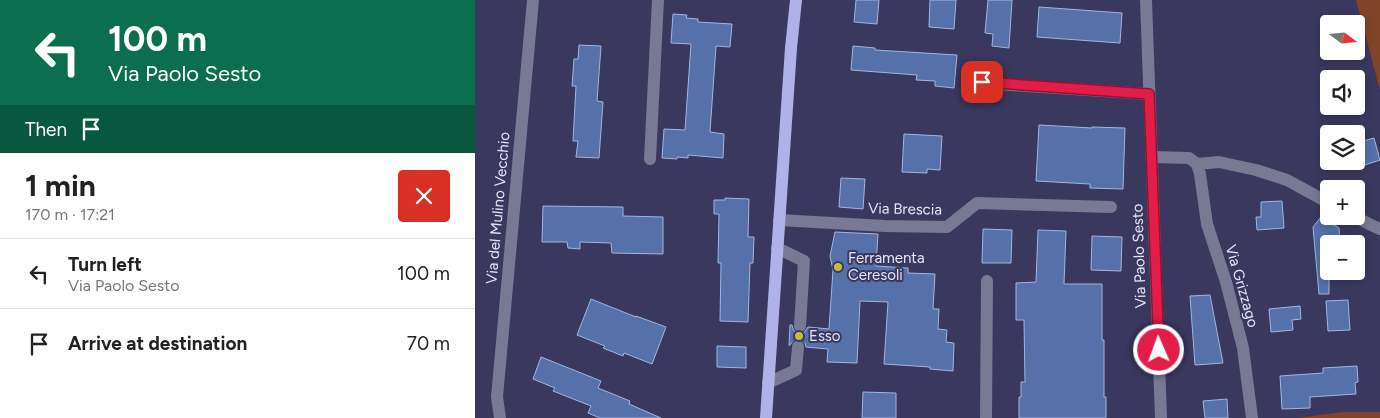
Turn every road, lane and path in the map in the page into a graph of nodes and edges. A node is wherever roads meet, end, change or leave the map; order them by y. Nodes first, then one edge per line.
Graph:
1 (533, 0) edge
2 (659, 0) edge
3 (796, 0) edge
4 (1146, 0) edge
5 (982, 82) dead end
6 (1149, 94) junction
7 (1152, 157) junction
8 (650, 159) dead end
9 (1197, 164) junction
10 (1320, 198) edge
11 (1111, 207) dead end
12 (779, 220) junction
13 (1365, 222) edge
14 (1380, 228) edge
15 (777, 248) junction
16 (987, 281) dead end
17 (800, 326) tunnel mouth
18 (1145, 334) dead end
19 (1158, 334) junction
20 (798, 346) tunnel mouth
21 (768, 383) junction
22 (500, 418) edge
23 (766, 418) edge
24 (986, 418) edge
25 (1161, 418) edge
26 (1252, 418) edge

1 - 22 street, Via del Mulino Vecchio
2 - 8 street
3 - 12 main road
4 - 6 street, Via Paolo Sesto
5 - 6 street
6 - 7 street, Via Paolo Sesto
7 - 9 street
7 - 19 street, Via Paolo Sesto
9 - 10 street
9 - 26 street, Via Grizzago
11 - 12 street, Via Brescia
12 - 15 main road
13 - 14 street
15 - 17 street
15 - 21 main road
16 - 24 street
18 - 19 street
19 - 25 street, Via Paolo Sesto
20 - 21 street
21 - 23 main road

